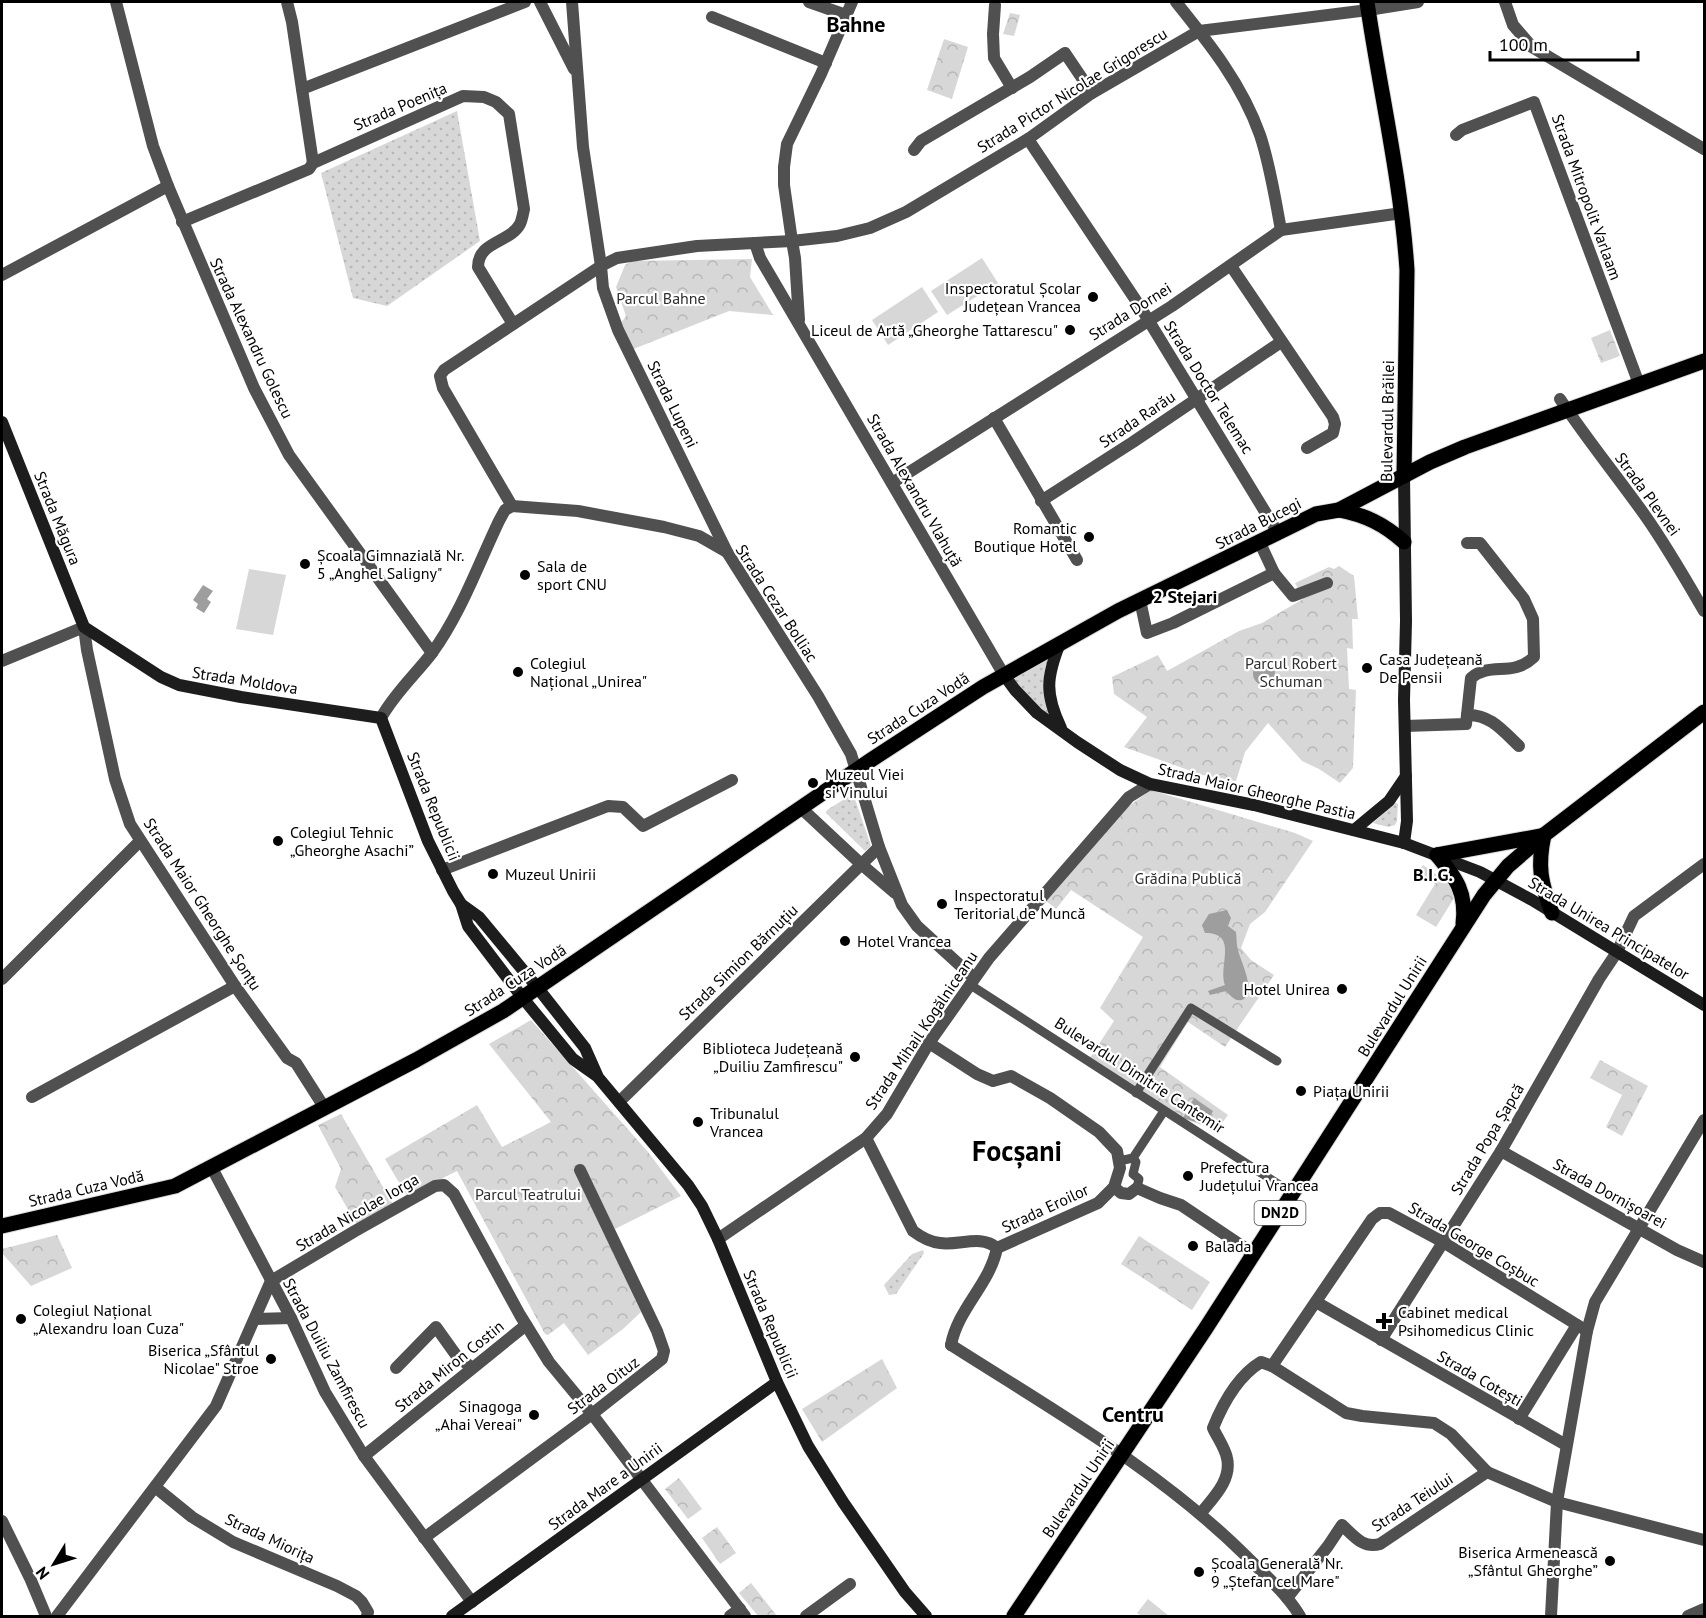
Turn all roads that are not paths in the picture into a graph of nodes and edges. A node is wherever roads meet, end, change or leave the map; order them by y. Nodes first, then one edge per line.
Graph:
1 (116, 2) edge
2 (287, 2) edge
3 (525, 2) edge
4 (540, 2) edge
5 (572, 2) edge
6 (808, 2) edge
7 (852, 2) edge
8 (1176, 2) edge
9 (1418, 2) edge
10 (1505, 2) edge
11 (995, 5) dead end
12 (1368, 6) edge
13 (846, 15) junction
14 (712, 17) dead end
15 (1199, 31) junction
16 (826, 63) junction
17 (578, 76) junction
18 (302, 88) junction
19 (1012, 88) junction
20 (1092, 93) junction
21 (1456, 135) dead end
22 (1028, 140) junction
23 (1704, 149) edge
24 (914, 150) dead end
25 (313, 163) junction
26 (168, 186) junction
27 (1402, 213) junction
28 (182, 222) junction
29 (1281, 230) junction
30 (792, 241) junction
31 (755, 243) junction
32 (601, 266) junction
33 (1231, 266) junction
34 (2, 275) edge
35 (1148, 319) junction
36 (799, 321) junction
37 (513, 324) junction
38 (1281, 342) junction
39 (1704, 361) edge
40 (1639, 384) junction
41 (1195, 400) junction
42 (1564, 405) junction
43 (994, 418) junction
44 (2, 422) edge
45 (1307, 448) dead end
46 (1404, 476) junction
47 (892, 483) junction
48 (1041, 501) junction
49 (512, 506) junction
50 (1339, 510) junction
51 (1278, 533) junction
52 (1404, 542) junction
53 (1260, 543) junction
54 (1467, 543) dead end
55 (727, 552) junction
56 (1077, 561) dead end
57 (1274, 573) junction
58 (1327, 583) dead end
59 (1140, 600) junction
60 (1704, 611) edge
61 (84, 627) junction
62 (1060, 643) junction
63 (432, 653) junction
64 (2, 661) edge
65 (1005, 675) junction
66 (1704, 712) edge
67 (1467, 715) junction
68 (381, 718) junction
69 (1405, 726) junction
70 (1063, 732) junction
71 (1519, 746) dead end
72 (857, 770) junction
73 (1406, 776) junction
74 (732, 780) dead end
75 (1150, 784) junction
76 (801, 808) junction
77 (1354, 830) junction
78 (1544, 835) junction
79 (140, 840) junction
80 (1404, 843) junction
81 (879, 847) junction
82 (1437, 855) junction
83 (861, 864) junction
84 (1704, 864) edge
85 (442, 870) junction
86 (1496, 879) junction
87 (896, 893) junction
88 (461, 904) junction
89 (1552, 912) junction
90 (1462, 927) junction
91 (1617, 952) junction
92 (2, 979) edge
93 (972, 981) junction
94 (235, 987) junction
95 (537, 987) junction
96 (522, 997) junction
97 (1704, 1005) edge
98 (929, 1043) junction
99 (1277, 1061) dead end
100 (597, 1076) junction
101 (1136, 1093) junction
102 (32, 1098) dead end
103 (620, 1102) junction
104 (324, 1107) junction
105 (1164, 1111) junction
106 (1704, 1120) edge
107 (866, 1138) junction
108 (1501, 1152) junction
109 (1133, 1158) junction
110 (1119, 1161) junction
111 (212, 1168) junction
112 (580, 1170) dead end
113 (1114, 1187) junction
114 (1137, 1188) junction
115 (1292, 1193) junction
116 (2, 1227) edge
117 (1639, 1228) junction
118 (718, 1239) junction
119 (1443, 1242) junction
120 (997, 1248) junction
121 (1254, 1254) junction
122 (1704, 1262) edge
123 (271, 1281) junction
124 (1316, 1302) junction
125 (291, 1318) junction
126 (255, 1319) junction
127 (526, 1324) junction
128 (1582, 1328) junction
129 (1381, 1340) junction
130 (1267, 1364) junction
131 (396, 1368) dead end
132 (472, 1368) junction
133 (777, 1382) junction
134 (592, 1414) junction
135 (1519, 1419) junction
136 (1566, 1445) junction
137 (1122, 1455) junction
138 (364, 1456) junction
139 (1487, 1472) junction
140 (642, 1480) junction
141 (155, 1487) junction
142 (1557, 1502) junction
143 (1201, 1513) junction
144 (2, 1521) edge
145 (424, 1538) junction
146 (1704, 1540) edge
147 (850, 1584) dead end
148 (905, 1592) junction
149 (1287, 1598) junction
150 (472, 1602) junction
151 (1704, 1609) edge
152 (738, 1614) edge
153 (46, 1617) edge
154 (57, 1617) edge
155 (367, 1617) edge
156 (452, 1617) edge
157 (806, 1617) edge
158 (917, 1617) edge
159 (926, 1617) edge
160 (1014, 1617) edge
161 (1300, 1617) edge
162 (1551, 1617) edge
163 (1688, 1617) edge

1 - 26 street, Strada Alexandru Golescu
2 - 18 street
3 - 18 street
4 - 17 street
5 - 17 street, Strada Lupeni
6 - 13 street
7 - 13 street, Strada Alexandru Vlahuță
8 - 15 street
9 - 12 street, Strada Pictor Nicolae Grigorescu
10 - 23 street
11 - 19 street
12 - 15 street, Strada Pictor Nicolae Grigorescu
12 - 27 main road, Bulevardul Brăilei
13 - 16 street, Strada Alexandru Vlahuță
14 - 16 street
15 - 20 street, Strada Pictor Nicolae Grigorescu
15 - 29 street
16 - 30 street, Strada Alexandru Vlahuță
17 - 32 street, Strada Lupeni
18 - 25 street
19 - 20 street
19 - 24 street
20 - 22 street, Strada Pictor Nicolae Grigorescu
21 - 40 street, Strada Mitropolit Varlaam
22 - 30 street, Strada Pictor Nicolae Grigorescu
22 - 35 street, Strada Doctor Telemac
25 - 28 street, Strada Poenița
25 - 37 street, Strada Poenița
26 - 28 street, Strada Alexandru Golescu
26 - 34 street
27 - 29 street, Strada Dornei
27 - 46 main road, Bulevardul Brăilei
28 - 63 street, Strada Alexandru Golescu
29 - 33 street, Strada Dornei
30 - 31 street
30 - 36 street, Strada Alexandru Vlahuță
31 - 32 street
31 - 36 street, Strada Alexandru Vlahuță
32 - 37 street
32 - 55 street, Strada Lupeni
33 - 35 street, Strada Dornei
33 - 38 street
35 - 41 street, Strada Doctor Telemac
35 - 43 street, Strada Dornei
36 - 47 street, Strada Alexandru Vlahuță
37 - 49 street
38 - 41 street, Strada Rarău
38 - 45 street
39 - 40 main road, Strada Bucegi
40 - 42 main road, Strada Bucegi
41 - 48 street, Strada Rarău
41 - 51 street, Strada Doctor Telemac
42 - 46 main road, Strada Bucegi
42 - 60 street, Strada Plevnei
43 - 47 street, Strada Dornei
43 - 48 street
44 - 61 main road, Strada Măgura
46 - 50 main road, Strada Bucegi
46 - 52 main road, Bulevardul Brăilei
47 - 65 street, Strada Alexandru Vlahuță
48 - 56 street
49 - 55 street, Strada Cezar Bolliac
49 - 63 street
50 - 51 main road, Strada Bucegi
50 - 52 main road
51 - 53 main road, Strada Bucegi
52 - 69 main road, Bulevardul Brăilei
53 - 57 street
53 - 59 main road, Strada Bucegi
54 - 67 street
55 - 72 street, Strada Cezar Bolliac
57 - 58 street
57 - 59 street
59 - 62 main road, Strada Bucegi
61 - 64 street
61 - 68 main road, Strada Moldova
61 - 79 street, Strada Maior Gheorghe Șonțu
62 - 65 main road, Strada Bucegi
62 - 70 main road
63 - 68 street
65 - 70 main road, Strada Maior Gheorghe Pastia
65 - 72 main road, Strada Cuza Vodă
66 - 78 main road, Bulevardul Unirii
67 - 69 street
67 - 71 street
68 - 85 main road, Strada Republicii
69 - 73 main road, Bulevardul Brăilei
70 - 75 main road, Strada Maior Gheorghe Pastia
72 - 76 main road, Strada Cuza Vodă
72 - 81 street, Bulevardul Dimitrie Cantemir
73 - 77 main road
73 - 80 main road, Bulevardul Brăilei
74 - 85 street
75 - 77 main road, Strada Maior Gheorghe Pastia
75 - 93 street, Strada Mihail Kogălniceanu
76 - 83 street, Bulevardul Dimitrie Cantemir
76 - 95 main road, Strada Cuza Vodă
77 - 80 main road, Strada Maior Gheorghe Pastia
78 - 82 main road
78 - 86 main road, Bulevardul Unirii
78 - 89 main road
79 - 92 street
79 - 94 street, Strada Maior Gheorghe Șonțu
80 - 82 main road, Strada Maior Gheorghe Pastia
81 - 83 street, Strada Simion Bărnuțiu
81 - 87 street, Bulevardul Dimitrie Cantemir
82 - 86 main road, Strada Maior Gheorghe Pastia
82 - 90 main road
83 - 87 street, Bulevardul Dimitrie Cantemir
83 - 103 street, Strada Simion Bărnuțiu
84 - 91 street, Strada Popa Șapcă
85 - 88 main road, Strada Republicii
86 - 89 main road, Strada Unirea Principatelor
86 - 90 main road, Bulevardul Unirii
87 - 93 street, Bulevardul Dimitrie Cantemir
88 - 95 main road, Strada Republicii
88 - 96 main road, Strada Republicii
89 - 91 main road, Strada Unirea Principatelor
90 - 115 main road, Bulevardul Unirii / DN2D
91 - 97 main road, Strada Unirea Principatelor
91 - 108 street, Strada Popa Șapcă
93 - 98 street, Strada Mihail Kogălniceanu
93 - 101 street, Bulevardul Dimitrie Cantemir
94 - 102 street
94 - 104 street, Strada Maior Gheorghe Șonțu
95 - 96 main road, Strada Cuza Vodă
95 - 100 main road, Strada Republicii
96 - 100 main road, Strada Republicii
96 - 104 main road, Strada Cuza Vodă
98 - 107 street, Strada Mihail Kogălniceanu
98 - 110 street
99 - 101 street
100 - 103 main road, Strada Republicii
101 - 105 street, Bulevardul Dimitrie Cantemir
103 - 118 main road, Strada Republicii
104 - 111 main road, Strada Cuza Vodă
105 - 109 street
105 - 115 street, Bulevardul Dimitrie Cantemir
106 - 117 street
107 - 118 street, Strada Mihail Kogălniceanu
107 - 120 street, Strada Eroilor
108 - 117 street, Strada Dornișoarei
108 - 119 street, Strada Popa Șapcă
109 - 110 street
109 - 114 street
110 - 113 street, Strada Eroilor
111 - 116 main road, Strada Cuza Vodă
111 - 123 street, Strada Duiliu Zamfirescu
112 - 134 street, Strada Oituz
113 - 114 street, Strada Eroilor
113 - 120 street, Strada Eroilor
114 - 121 street, Strada Eroilor
115 - 121 main road, Bulevardul Unirii / DN2D
117 - 122 street, Strada Dornișoarei
117 - 128 street
118 - 133 main road, Strada Republicii
119 - 124 street, Strada George Coșbuc
119 - 128 street, Strada George Coșbuc
119 - 129 street, Strada Popa Șapcă
120 - 137 street
121 - 137 main road, Bulevardul Unirii / DN2D
123 - 125 street, Strada Duiliu Zamfirescu
123 - 126 street
123 - 127 street, Strada Nicolae Iorga
124 - 129 street, Strada Cotești
124 - 130 street, Strada George Coșbuc
125 - 126 street
125 - 138 street, Strada Duiliu Zamfirescu
126 - 141 street
127 - 132 street, Strada Miron Costin
127 - 134 street
128 - 135 street
128 - 136 street
129 - 135 street, Strada Cotești
130 - 139 street
130 - 143 street, Strada George Coșbuc
131 - 132 street
132 - 138 street, Strada Miron Costin
133 - 140 main road, Strada Mare a Unirii
133 - 148 main road, Strada Republicii
134 - 140 street
134 - 145 street, Strada Oituz
135 - 136 street, Strada Cotești
136 - 142 street
137 - 143 street
137 - 160 main road, Bulevardul Unirii / DN2D
138 - 145 street, Strada Duiliu Zamfirescu
139 - 142 street
139 - 149 street, Strada Teiului
140 - 150 main road, Strada Mare a Unirii
140 - 152 street
141 - 154 street
141 - 155 street, Strada Miorița
142 - 146 street
142 - 162 street
143 - 149 street
144 - 153 street
145 - 150 street, Strada Duiliu Zamfirescu
147 - 157 street
148 - 158 main road, Strada Republicii
148 - 159 main road, Strada Republicii
149 - 161 street
150 - 156 main road, Strada Mare a Unirii
151 - 163 street

